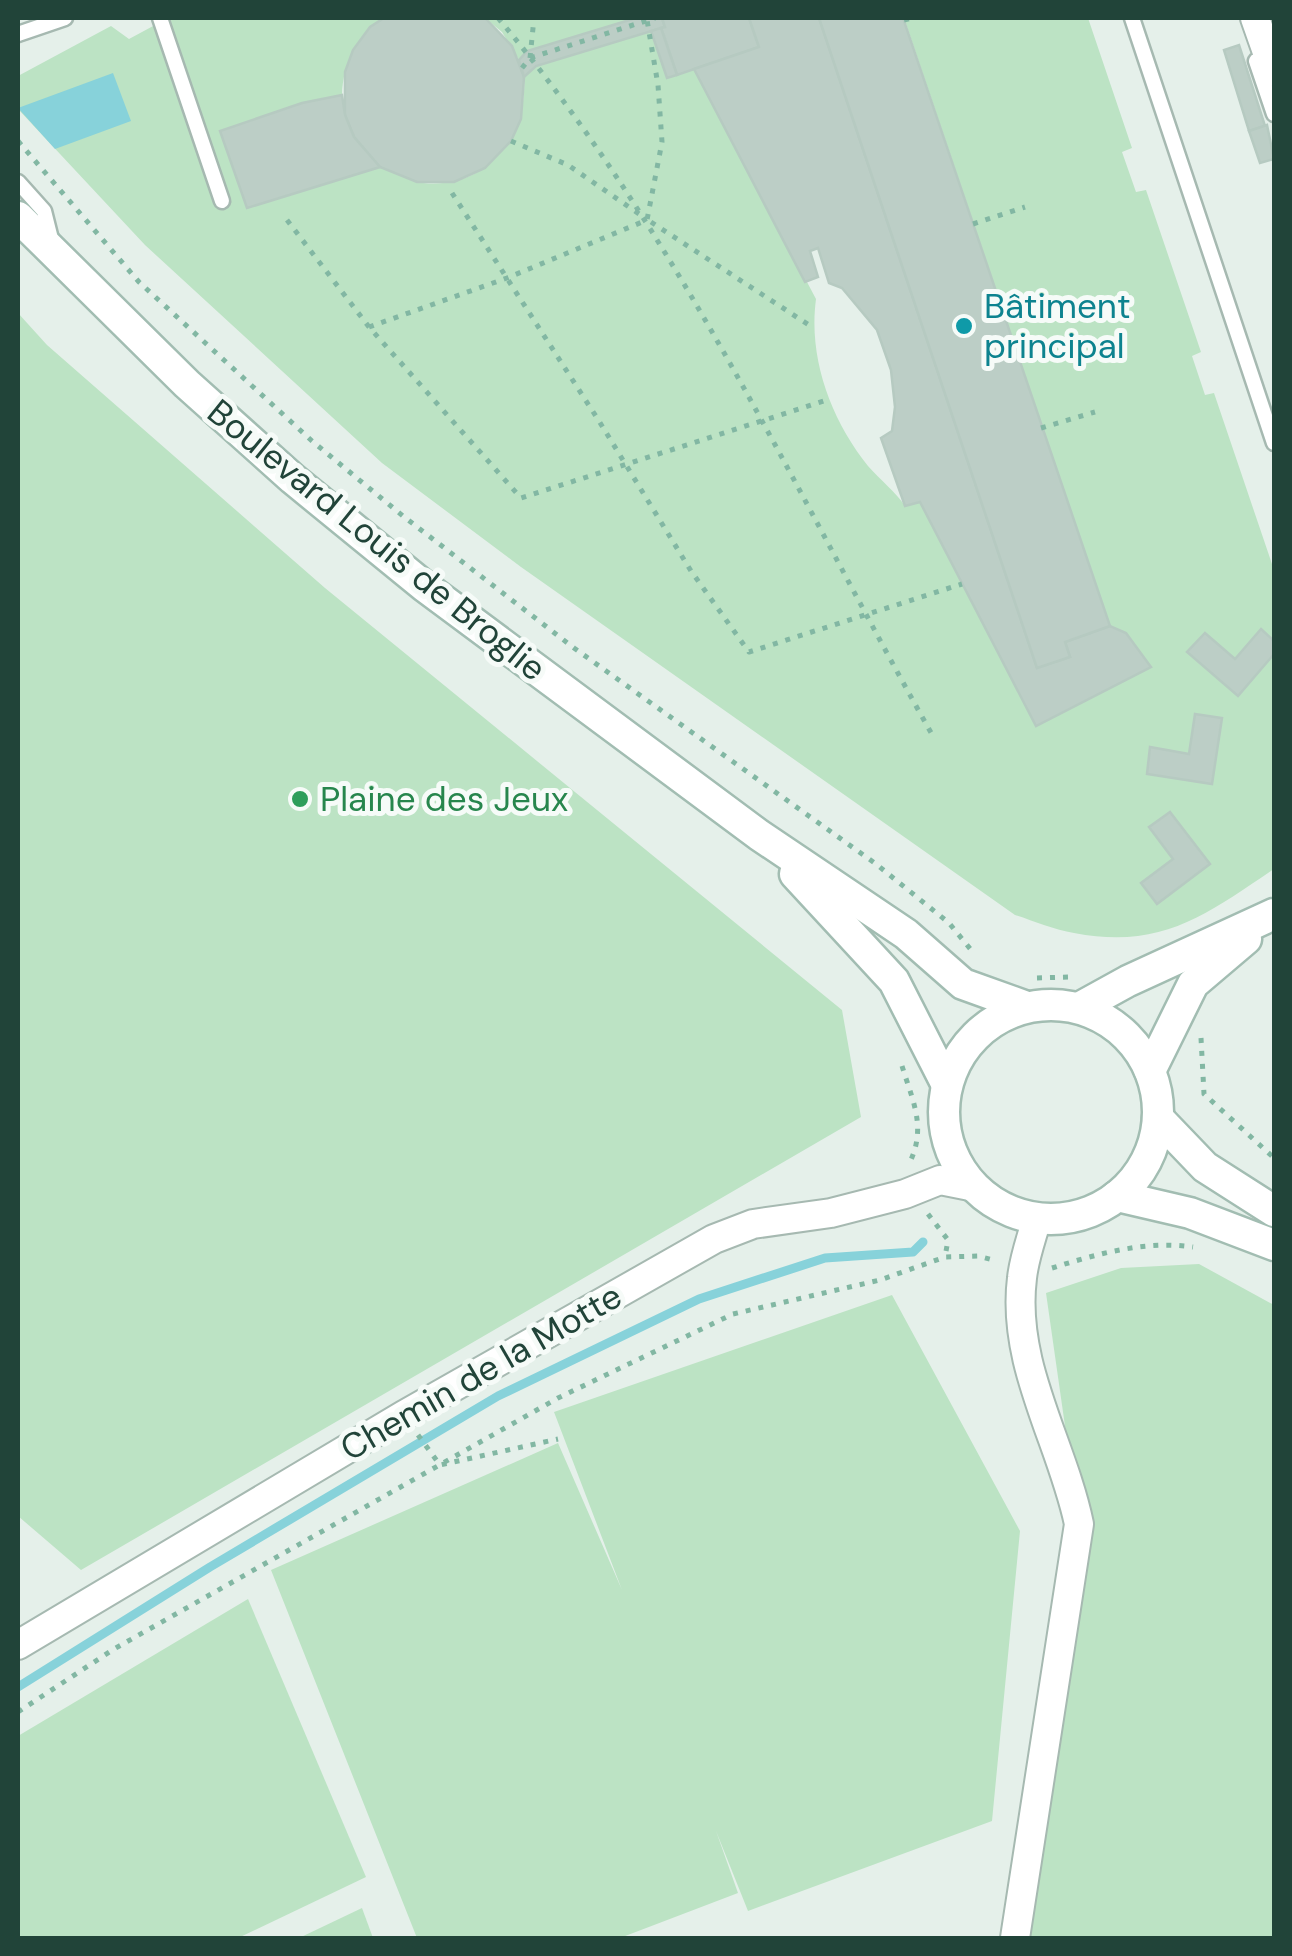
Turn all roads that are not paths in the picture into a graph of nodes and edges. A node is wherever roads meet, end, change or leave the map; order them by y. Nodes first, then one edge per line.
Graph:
1 (66, 18) edge
2 (160, 18) edge
3 (1132, 18) edge
4 (1241, 18) edge
5 (1255, 18) edge
6 (18, 34) edge
7 (1274, 72) edge
8 (1274, 114) edge
9 (18, 182) edge
10 (222, 201) dead end
11 (18, 218) edge
12 (56, 258) junction
13 (1274, 443) edge
14 (759, 835) junction
15 (1274, 915) edge
16 (1028, 993) junction
17 (1079, 1008) junction
18 (1150, 1071) junction
19 (947, 1085) junction
20 (1158, 1118) junction
21 (974, 1187) junction
22 (1116, 1196) junction
23 (1274, 1211) edge
24 (1036, 1218) junction
25 (1274, 1245) edge
26 (18, 1645) edge
27 (1015, 1938) edge

1 - 6 lane
2 - 10 lane
3 - 13 lane
4 - 8 lane
5 - 7 street
9 - 12 lane
11 - 12 main road, Boulevard Louis de Broglie
12 - 14 main road, Boulevard Louis de Broglie
14 - 16 main road, Boulevard Louis de Broglie
14 - 19 main road, Boulevard Louis de Broglie
15 - 17 main road
15 - 18 main road
16 - 17 main road
16 - 19 main road
17 - 18 main road
18 - 20 main road
19 - 21 main road
20 - 22 main road
20 - 23 main road
21 - 24 main road
21 - 26 street, Chemin de la Motte
22 - 24 main road
22 - 25 main road
24 - 27 street

